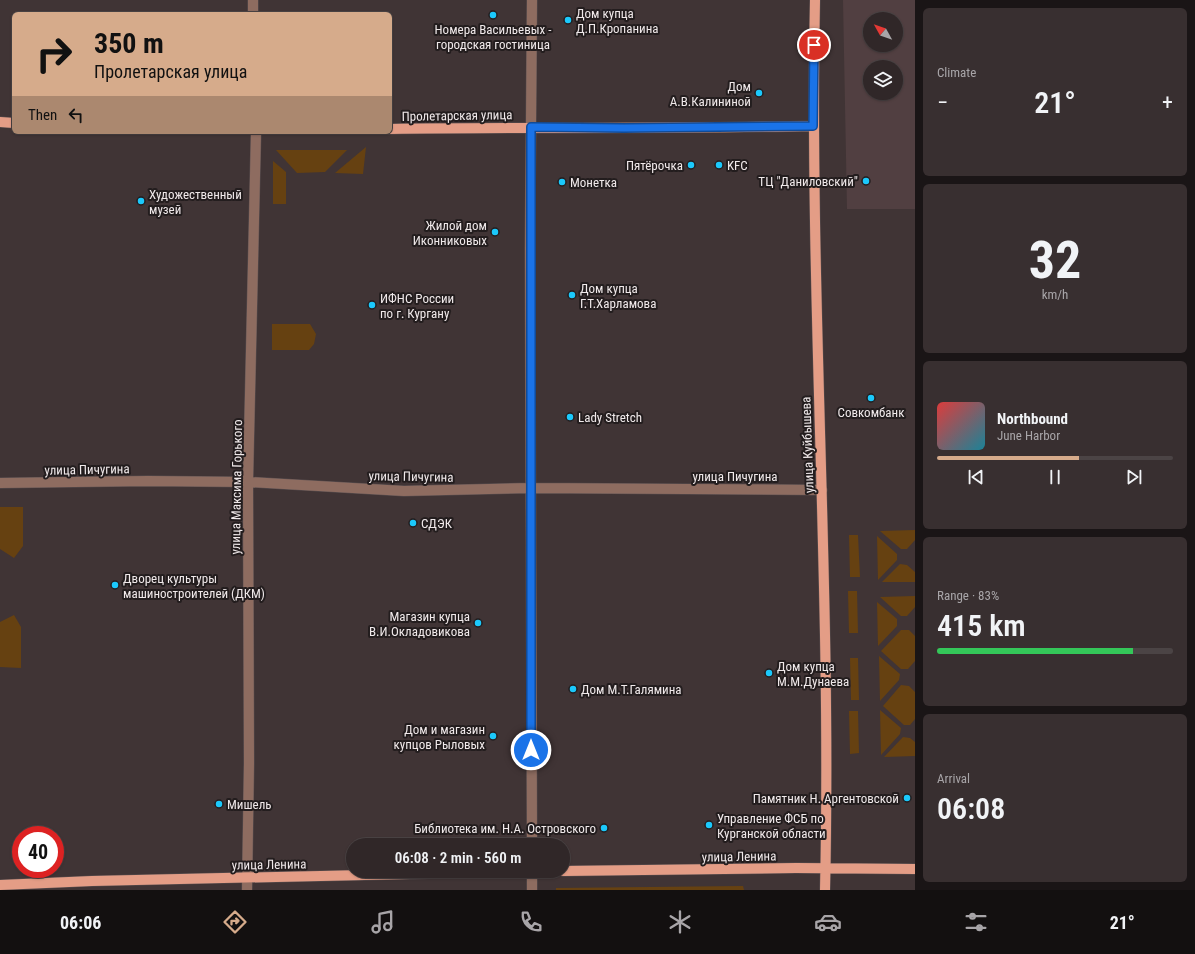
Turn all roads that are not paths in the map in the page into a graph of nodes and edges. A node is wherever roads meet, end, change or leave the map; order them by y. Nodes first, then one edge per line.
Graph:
1 (253, 0) edge
2 (532, 0) edge
3 (815, 0) edge
4 (253, 12) edge
5 (0, 122) edge
6 (12, 123) edge
7 (813, 126) junction
8 (531, 127) junction
9 (392, 129) edge
10 (256, 134) edge
11 (248, 482) junction
12 (0, 483) edge
13 (530, 488) junction
14 (822, 490) junction
15 (532, 838) edge
16 (825, 868) junction
17 (915, 869) edge
18 (570, 871) edge
19 (346, 876) edge
20 (247, 878) junction
21 (532, 878) edge
22 (0, 885) edge
23 (247, 890) edge
24 (532, 890) edge
25 (825, 890) edge

1 - 4 street
2 - 8 street
3 - 7 main road, улица Куйбышева
5 - 6 main road
7 - 8 main road, Пролетарская улица
7 - 14 main road, улица Куйбышева
8 - 9 main road, Пролетарская улица
8 - 13 street
10 - 11 street, улица Максима Горького
11 - 12 street, улица Пичугина
11 - 13 street, улица Пичугина
11 - 20 street, улица Максима Горького
13 - 14 street, улица Пичугина
13 - 15 street
14 - 16 main road, улица Куйбышева
16 - 17 main road, улица Ленина
16 - 18 main road, улица Ленина
16 - 25 main road, улица Куйбышева
19 - 20 main road, улица Ленина
20 - 22 main road, улица Ленина
20 - 23 street, улица Максима Горького
21 - 24 street

